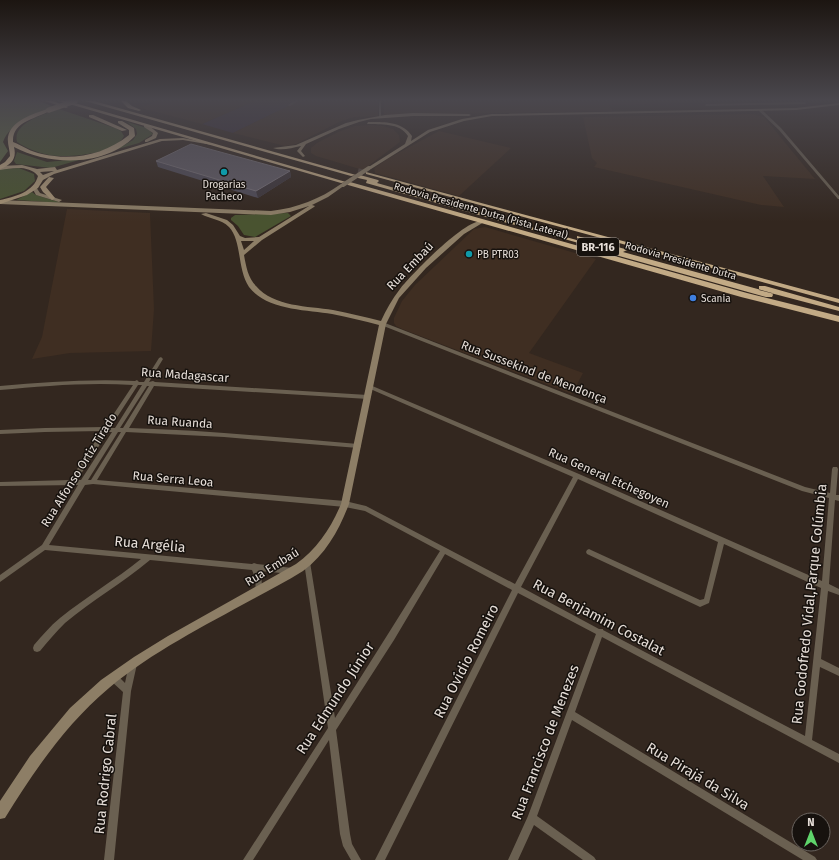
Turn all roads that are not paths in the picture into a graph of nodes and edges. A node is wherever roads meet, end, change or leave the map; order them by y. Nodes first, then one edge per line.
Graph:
1 (123, 141) edge
2 (125, 141) edge
3 (147, 141) edge
4 (158, 141) edge
5 (194, 141) edge
6 (201, 141) edge
7 (225, 141) edge
8 (237, 141) edge
9 (249, 141) edge
10 (311, 141) edge
11 (406, 141) edge
12 (409, 141) edge
13 (414, 141) edge
14 (790, 141) edge
15 (12, 144) joint
16 (305, 144) junction
17 (215, 145) junction
18 (407, 145) junction
19 (117, 147) junction
20 (274, 148) junction
21 (399, 149) junction
22 (302, 158) junction
23 (0, 167) edge
24 (72, 167) junction
25 (36, 171) junction
26 (359, 175) junction
27 (40, 179) junction
28 (343, 184) junction
29 (34, 188) junction
30 (326, 197) junction
31 (52, 198) junction
32 (839, 198) edge
33 (0, 202) edge
34 (62, 205) junction
35 (77, 205) junction
36 (421, 205) junction
37 (0, 208) edge
38 (179, 210) junction
39 (279, 212) junction
40 (242, 213) junction
41 (466, 218) junction
42 (293, 219) junction
43 (224, 222) junction
44 (481, 222) junction
45 (517, 224) junction
46 (470, 226) junction
47 (237, 237) junction
48 (260, 239) junction
49 (637, 246) junction
50 (241, 254) junction
51 (732, 280) junction
52 (839, 301) edge
53 (839, 309) edge
54 (839, 314) edge
55 (839, 319) edge
56 (383, 324) junction
57 (161, 359) dead end
58 (137, 382) junction
59 (147, 383) junction
60 (153, 384) junction
61 (370, 387) junction
62 (0, 388) edge
63 (368, 397) junction
64 (106, 428) junction
65 (116, 429) junction
66 (125, 430) junction
67 (0, 432) edge
68 (358, 446) junction
69 (835, 469) dead end
70 (577, 476) junction
71 (72, 482) junction
72 (83, 482) junction
73 (92, 482) junction
74 (0, 484) edge
75 (836, 498) edge
76 (345, 504) junction
77 (722, 540) junction
78 (44, 547) junction
79 (444, 550) junction
80 (589, 552) dead end
81 (149, 557) junction
82 (307, 562) junction
83 (254, 566) junction
84 (293, 571) junction
85 (0, 579) edge
86 (825, 586) junction
87 (517, 588) junction
88 (258, 591) junction
89 (839, 592) edge
90 (600, 632) junction
91 (37, 648) dead end
92 (817, 661) junction
93 (134, 663) junction
94 (839, 672) edge
95 (114, 678) junction
96 (127, 691) junction
97 (570, 714) junction
98 (332, 727) junction
99 (808, 743) junction
100 (839, 759) edge
101 (0, 813) edge
102 (532, 818) junction
103 (109, 860) edge
104 (248, 860) edge
105 (356, 860) edge
106 (380, 860) edge
107 (513, 860) edge
108 (591, 860) edge
109 (812, 860) edge

1 - 19 highway
2 - 19 highway
3 - 25 main road
4 - 24 main road
5 - 17 main road
6 - 17 highway, BR-116
7 - 26 highway, Rodovia Presidente Dutra / BR-116
8 - 22 highway
9 - 20 highway
10 - 16 street
11 - 21 street
12 - 18 street
13 - 18 street
14 - 32 street
15 - 19 highway
15 - 23 highway
16 - 20 street
16 - 22 street
17 - 28 highway, BR-116
18 - 21 street
20 - 22 highway
21 - 26 street
22 - 26 highway
23 - 25 main road
24 - 27 main road
24 - 31 main road
25 - 27 main road
26 - 28 street, bridge
26 - 36 highway, Rodovia Presidente Dutra (Pista Lateral) / BR-116
26 - 45 highway, Rodovia Presidente Dutra / BR-116
26 - 49 highway, Rodovia Presidente Dutra (Pista Lateral) / BR-116
26 - 51 highway, Rodovia Presidente Dutra / BR-116
27 - 29 main road
28 - 30 street
29 - 31 street
29 - 33 main road
30 - 39 street
30 - 42 street
31 - 35 street
33 - 34 street
34 - 35 street
34 - 37 street
35 - 38 street
36 - 41 highway, Rodovia Presidente Dutra (Pista Lateral) / BR-116
36 - 45 highway
38 - 40 street
38 - 43 street, Rua Sussekind de Mendonça
39 - 40 street
39 - 42 street
40 - 43 street
41 - 44 highway, Rodovia Presidente Dutra (Pista Lateral) / BR-116
41 - 46 street
42 - 48 street
43 - 47 street, Rua Sussekind de Mendonça
44 - 46 street, Rua Embaú
44 - 55 highway, Rodovia Presidente Dutra (Pista Lateral) / BR-116
45 - 54 highway, Rodovia Presidente Dutra / BR-116
46 - 56 street, Rua Embaú
47 - 48 street
47 - 50 street, Rua Sussekind de Mendonça
48 - 50 street
49 - 51 highway
49 - 52 highway, Rodovia Presidente Dutra (Pista Lateral) / BR-116
50 - 56 street, Rua Sussekind de Mendonça
51 - 53 highway, Rodovia Presidente Dutra / BR-116
56 - 61 street, Rua Embaú
56 - 75 street, Rua Sussekind de Mendonça
57 - 59 street, Rua Alfonso Ortiz Tirado
58 - 59 street, Rua Madagascar
58 - 62 street, Rua Madagascar
58 - 64 street, Rua Alfonso Ortiz Tirado
59 - 60 street, Rua Madagascar
59 - 65 street, Rua Alfonso Ortiz Tirado
60 - 63 street, Rua Madagascar
60 - 66 street, Rua Alfonso Ortiz Tirado
61 - 63 street, Rua Embaú
61 - 70 street, Rua General Etchegoyen
63 - 68 street, Rua Embaú
64 - 65 street, Rua Ruanda
64 - 67 street, Rua Ruanda
64 - 71 street, Rua Alfonso Ortiz Tirado
65 - 66 street, Rua Ruanda
65 - 72 street, Rua Alfonso Ortiz Tirado
66 - 68 street, Rua Ruanda
66 - 73 street, Rua Alfonso Ortiz Tirado
68 - 76 street, Rua Embaú
69 - 75 street, Rua Godofredo Vidal,Parque Colúmbia
70 - 77 street, Rua General Etchegoyen
70 - 87 street, Rua Ovídio Romeiro
71 - 72 street, Rua Serra Leoa
71 - 74 street, Rua Serra Leoa
72 - 73 street, Rua Serra Leoa
72 - 78 street, Rua Alfonso Ortiz Tirado
73 - 76 street, Rua Serra Leoa
75 - 86 street, Rua Godofredo Vidal,Parque Colúmbia
76 - 79 street, Rua Benjamim Costalat
76 - 82 street, Rua Embaú
77 - 80 street
77 - 86 street, Rua General Etchegoyen
78 - 81 street, Rua Argélia
78 - 85 street, Rua Alfonso Ortiz Tirado
79 - 87 street, Rua Benjamim Costalat
79 - 98 street, Rua Edmundo Júnior
81 - 83 street, Rua Argélia
81 - 91 street
82 - 84 street, Rua Embaú
82 - 98 street
83 - 84 street, Rua Argélia
83 - 88 street
84 - 88 street, Rua Embaú
86 - 89 street, Rua General Etchegoyen
86 - 92 street, Rua Godofredo Vidal,Parque Colúmbia
87 - 90 street, Rua Benjamim Costalat
87 - 106 street, Rua Ovídio Romeiro
88 - 93 street, Rua Embaú
90 - 97 street, Rua Francisco de Menezes
90 - 99 street, Rua Benjamim Costalat
92 - 94 street
92 - 99 street, Rua Godofredo Vidal,Parque Colúmbia
93 - 95 street, Rua Embaú
93 - 96 street, Rua Rodrigo Cabral
95 - 96 street
95 - 101 street, Rua Embaú
96 - 103 street, Rua Rodrigo Cabral
97 - 102 street, Rua Francisco de Menezes
97 - 109 street, Rua Pirajá da Silva
98 - 104 street, Rua Edmundo Júnior
98 - 105 street
99 - 100 street, Rua Benjamim Costalat
102 - 107 street, Rua Francisco de Menezes
102 - 108 street

